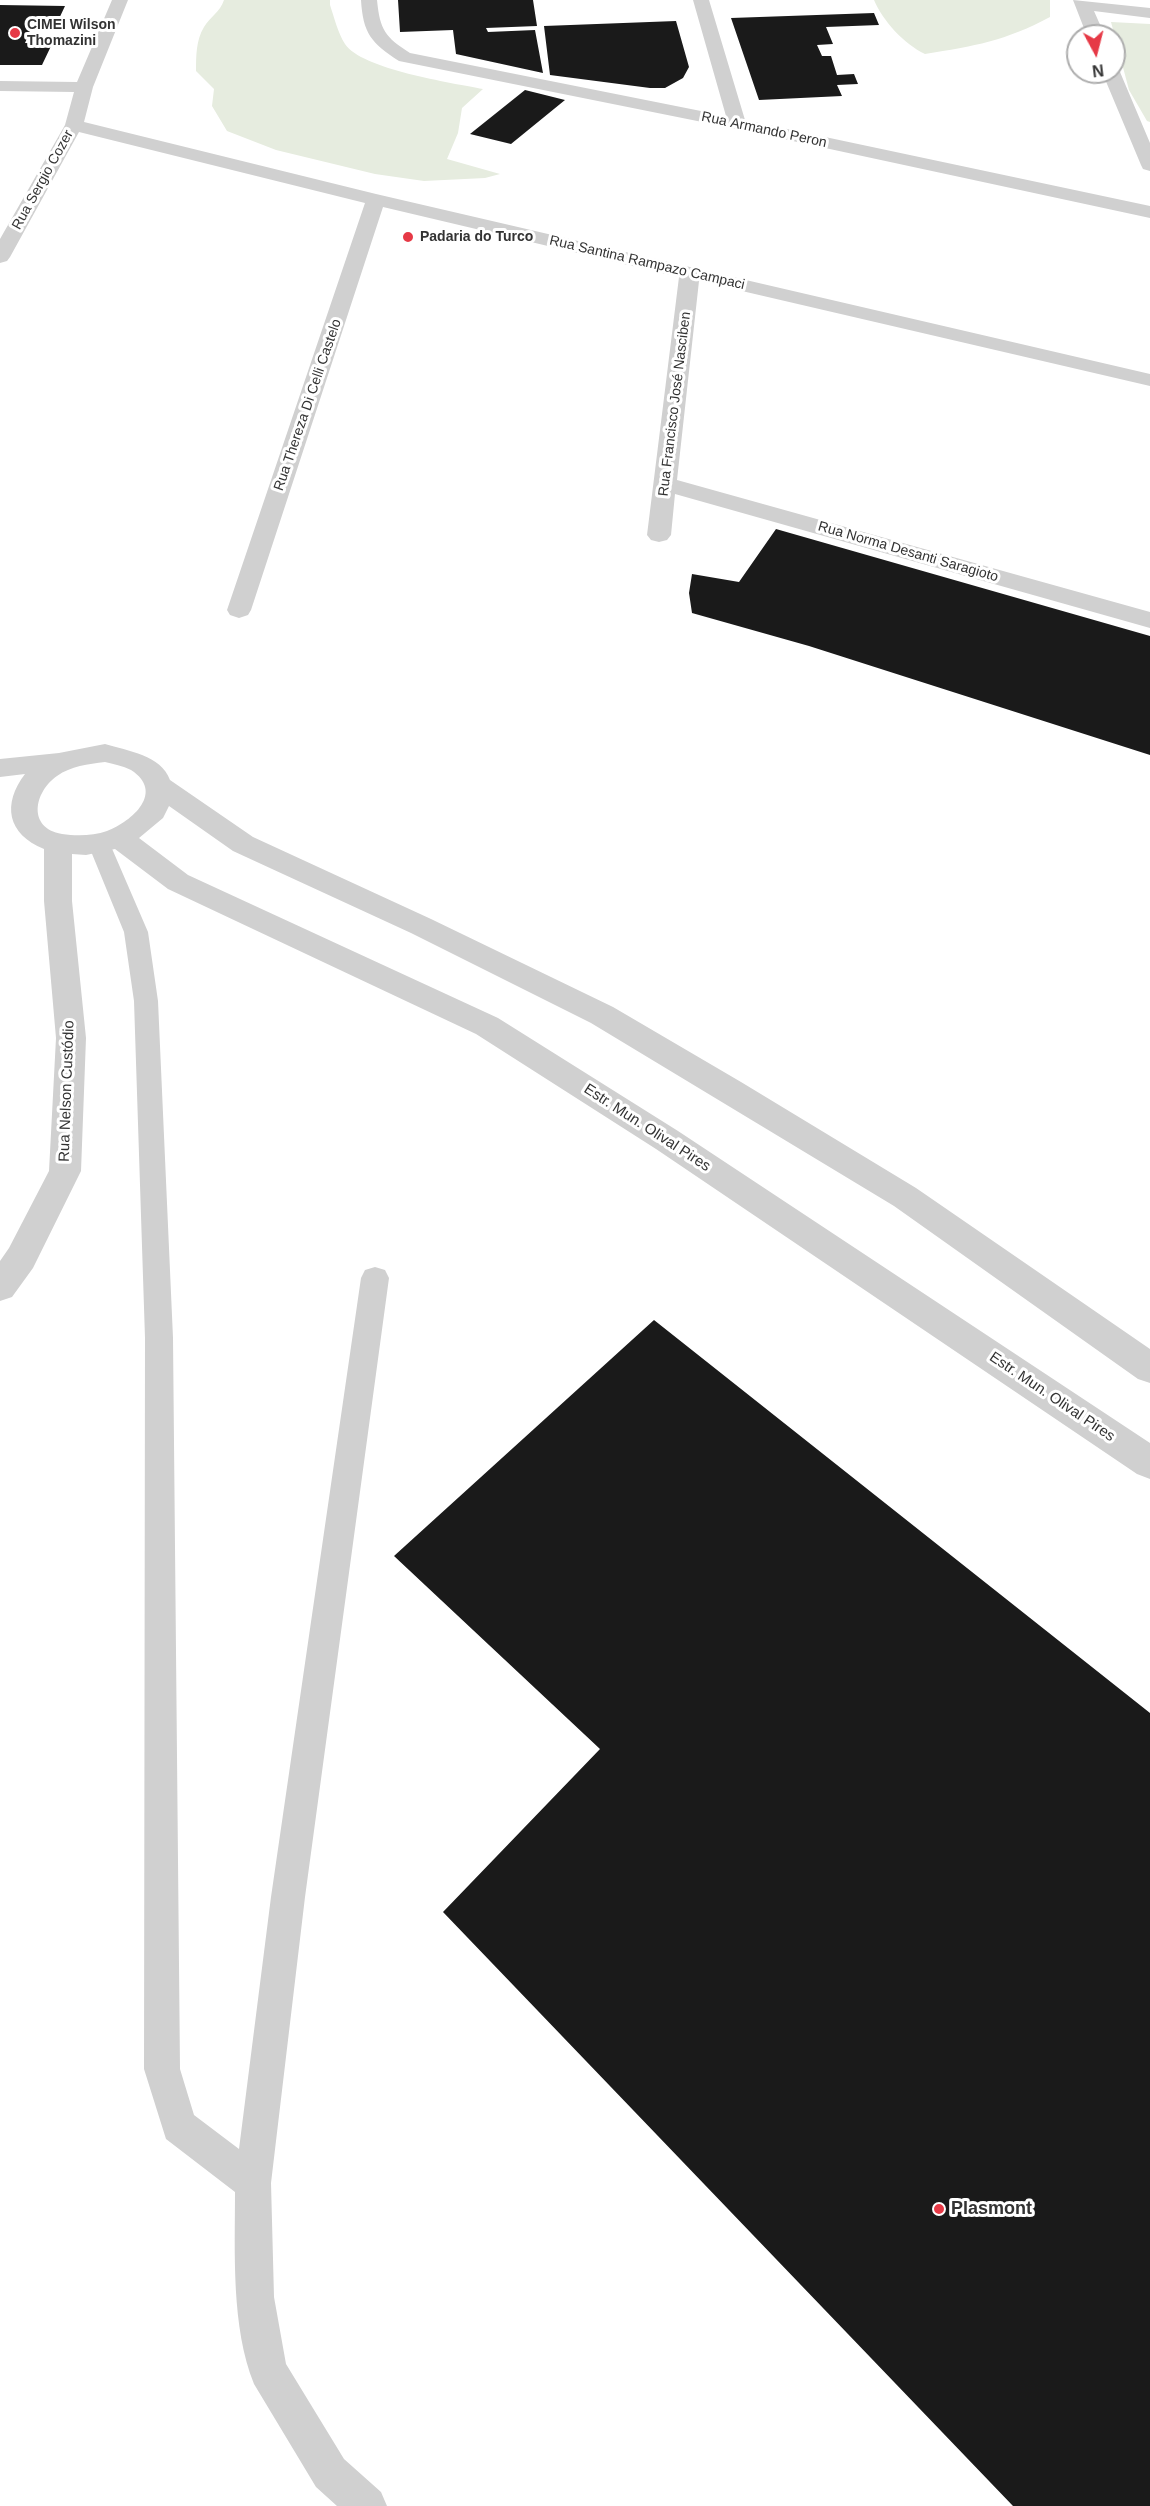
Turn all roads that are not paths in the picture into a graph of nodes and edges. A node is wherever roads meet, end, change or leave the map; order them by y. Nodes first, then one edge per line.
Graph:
1 (120, 0) edge
2 (369, 0) edge
3 (702, 0) edge
4 (1082, 2) edge
5 (1150, 13) edge
6 (1091, 24) edge
7 (1116, 84) edge
8 (0, 86) edge
9 (84, 87) junction
10 (737, 124) junction
11 (74, 125) junction
12 (1150, 165) edge
13 (376, 200) junction
14 (1150, 212) edge
15 (0, 257) edge
16 (690, 273) junction
17 (1150, 380) edge
18 (666, 484) junction
19 (659, 535) dead end
20 (239, 610) dead end
21 (1150, 620) edge
22 (63, 761) junction
23 (0, 768) edge
24 (160, 786) junction
25 (0, 828) edge
26 (46, 837) junction
27 (109, 841) junction
28 (375, 1278) dead end
29 (0, 1287) edge
30 (1150, 1368) edge
31 (1150, 1463) edge
32 (253, 2183) junction
33 (367, 2506) edge

1 - 9 street, Rua Sergio Cozer
2 - 10 street, Rua Armando Peron
3 - 10 street
4 - 5 street
4 - 6 street
7 - 12 street
8 - 9 street
9 - 11 street, Rua Sergio Cozer
10 - 14 street, Rua Armando Peron
11 - 13 street, Rua Santina Rampazo Campaci
11 - 15 street, Rua Sergio Cozer
13 - 16 street, Rua Santina Rampazo Campaci
13 - 20 street, Rua Thereza Di Celli Castelo
16 - 17 street, Rua Santina Rampazo Campaci
16 - 18 street, Rua Francisco José Nasciben
18 - 19 street, Rua Francisco José Nasciben
18 - 21 street, Rua Norma Desanti Saragioto
22 - 23 street
22 - 24 street
22 - 26 street
24 - 27 street
24 - 30 street
25 - 26 street
26 - 27 street
26 - 29 street, Rua Nelson Custódio
27 - 31 street, Estr. Mun. Olival Pires
27 - 32 lane
28 - 32 lane
32 - 33 lane

